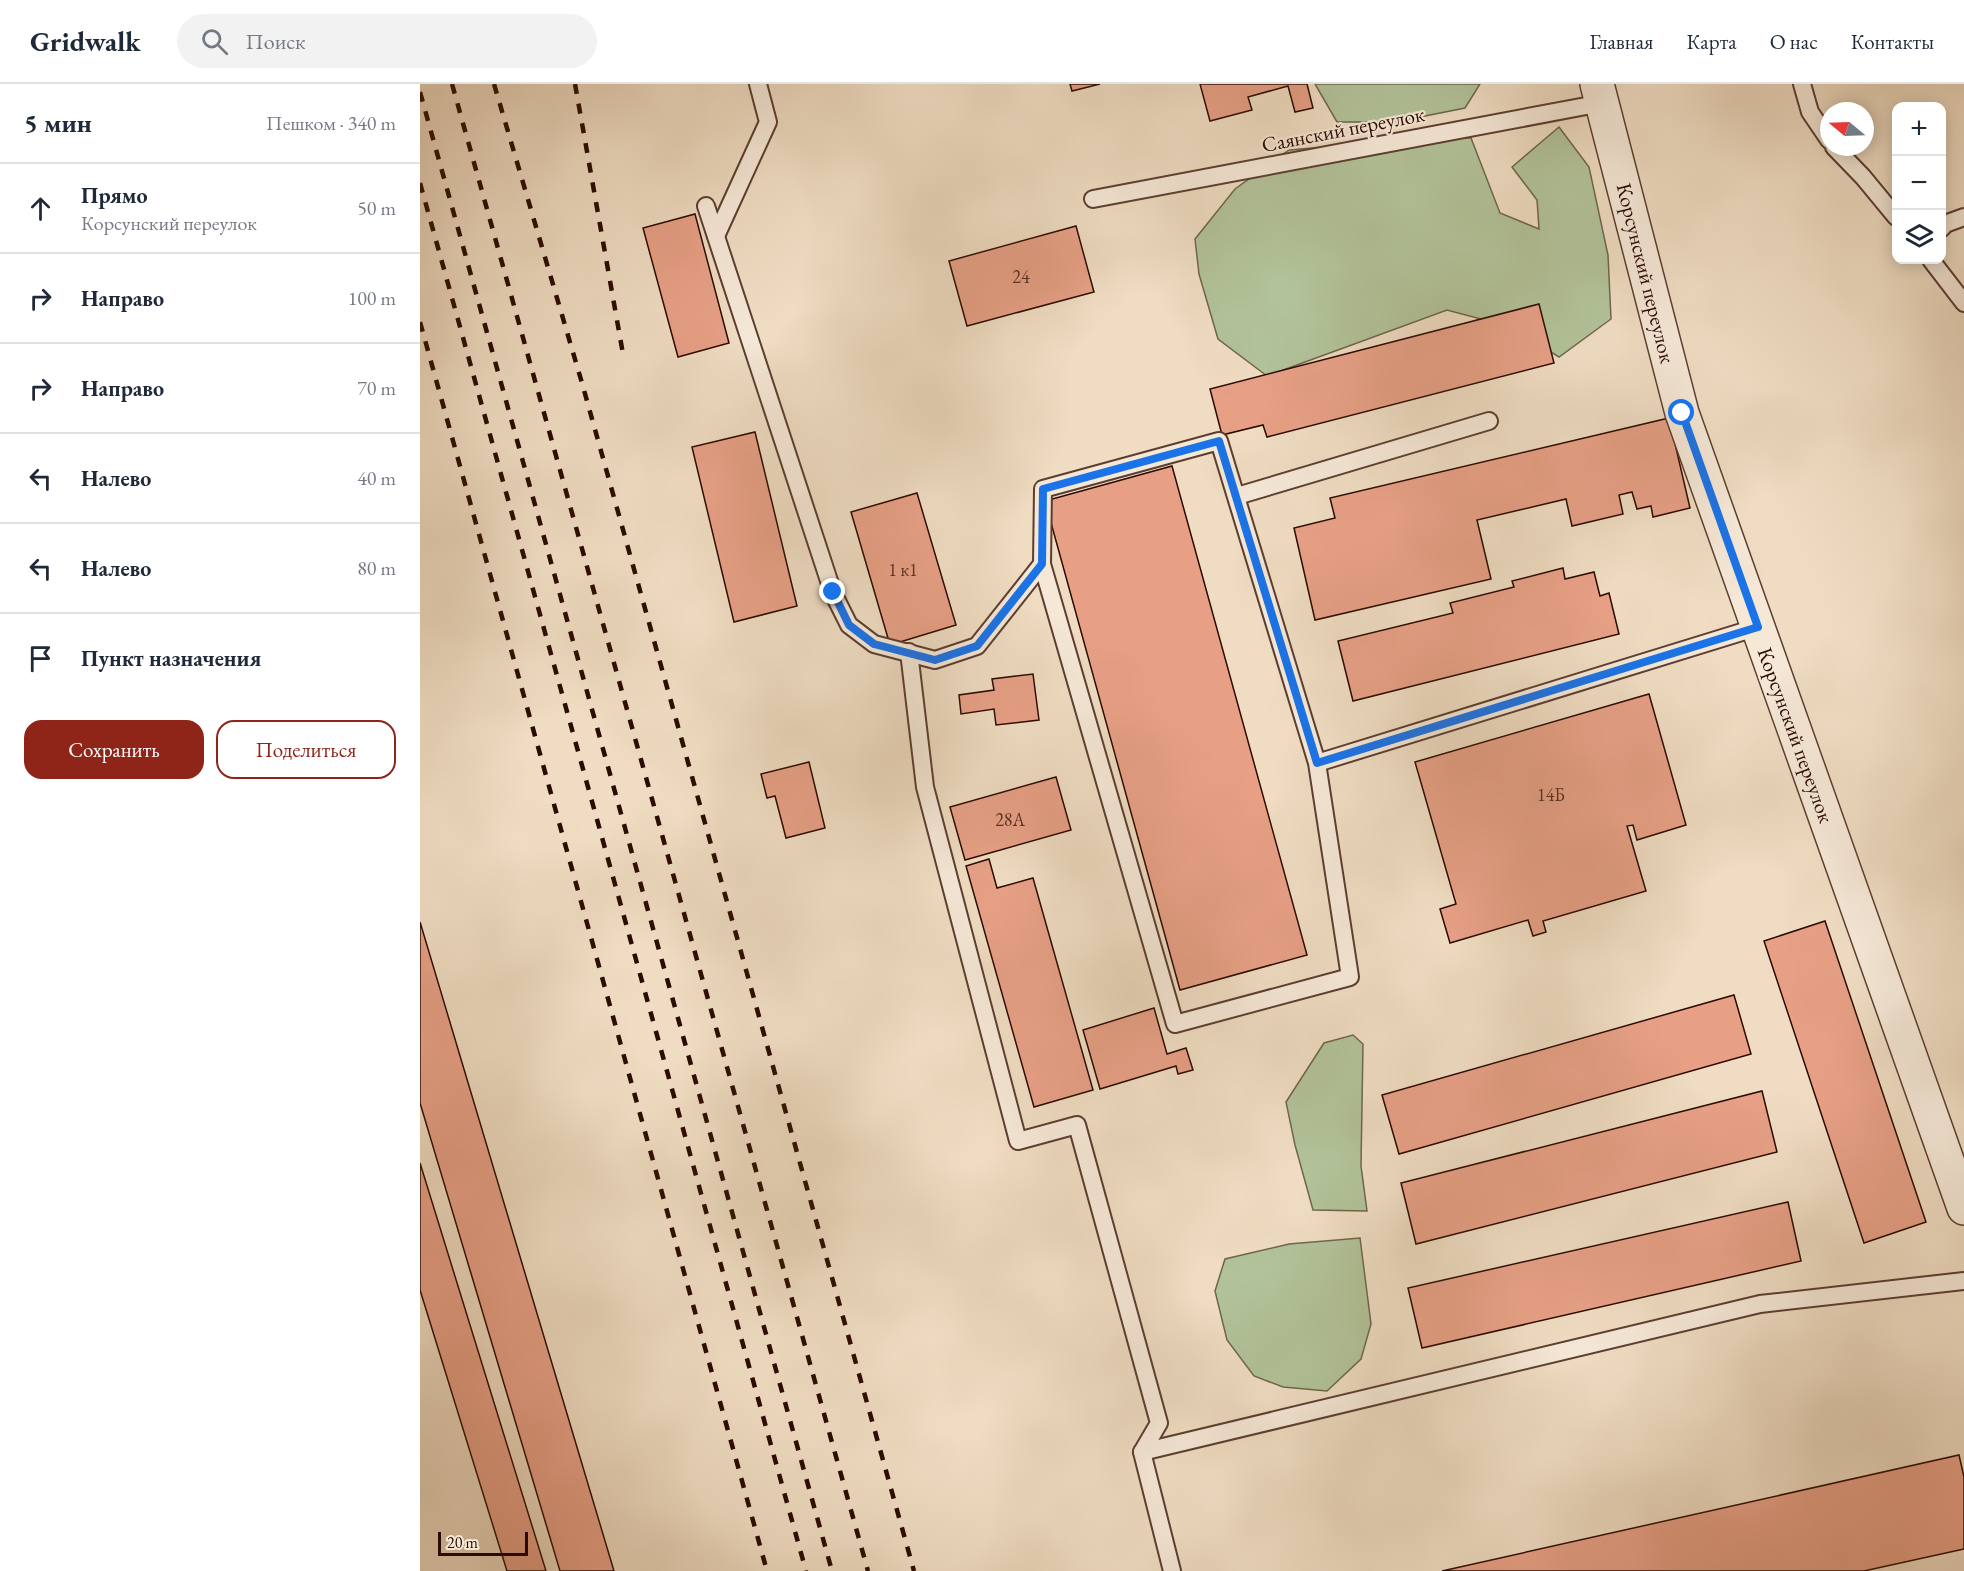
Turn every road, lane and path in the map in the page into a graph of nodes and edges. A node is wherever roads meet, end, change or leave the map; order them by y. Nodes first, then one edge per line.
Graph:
1 (758, 84) edge
2 (1802, 84) edge
3 (1600, 94) edge
4 (1820, 127) edge
5 (1843, 156) edge
6 (1093, 199) dead end
7 (706, 206) dead end
8 (1892, 212) edge
9 (1964, 217) edge
10 (1946, 224) edge
11 (716, 236) junction
12 (1934, 264) edge
13 (1964, 303) edge
14 (1489, 421) dead end
15 (1237, 496) junction
16 (1042, 564) junction
17 (1758, 627) junction
18 (909, 652) junction
19 (1317, 763) junction
20 (1964, 1208) edge
21 (1964, 1281) edge
22 (1142, 1452) junction
23 (1172, 1571) edge

1 - 11 lane
2 - 4 lane
3 - 6 lane, Саянский переулок
3 - 17 street, Корсунский переулок
5 - 8 lane
7 - 11 lane
9 - 10 lane
11 - 18 lane
12 - 13 lane
14 - 15 lane
15 - 16 lane
15 - 19 lane
16 - 18 lane
16 - 19 lane
17 - 19 lane
17 - 20 street, Корсунский переулок
18 - 22 lane
21 - 22 lane
22 - 23 lane

